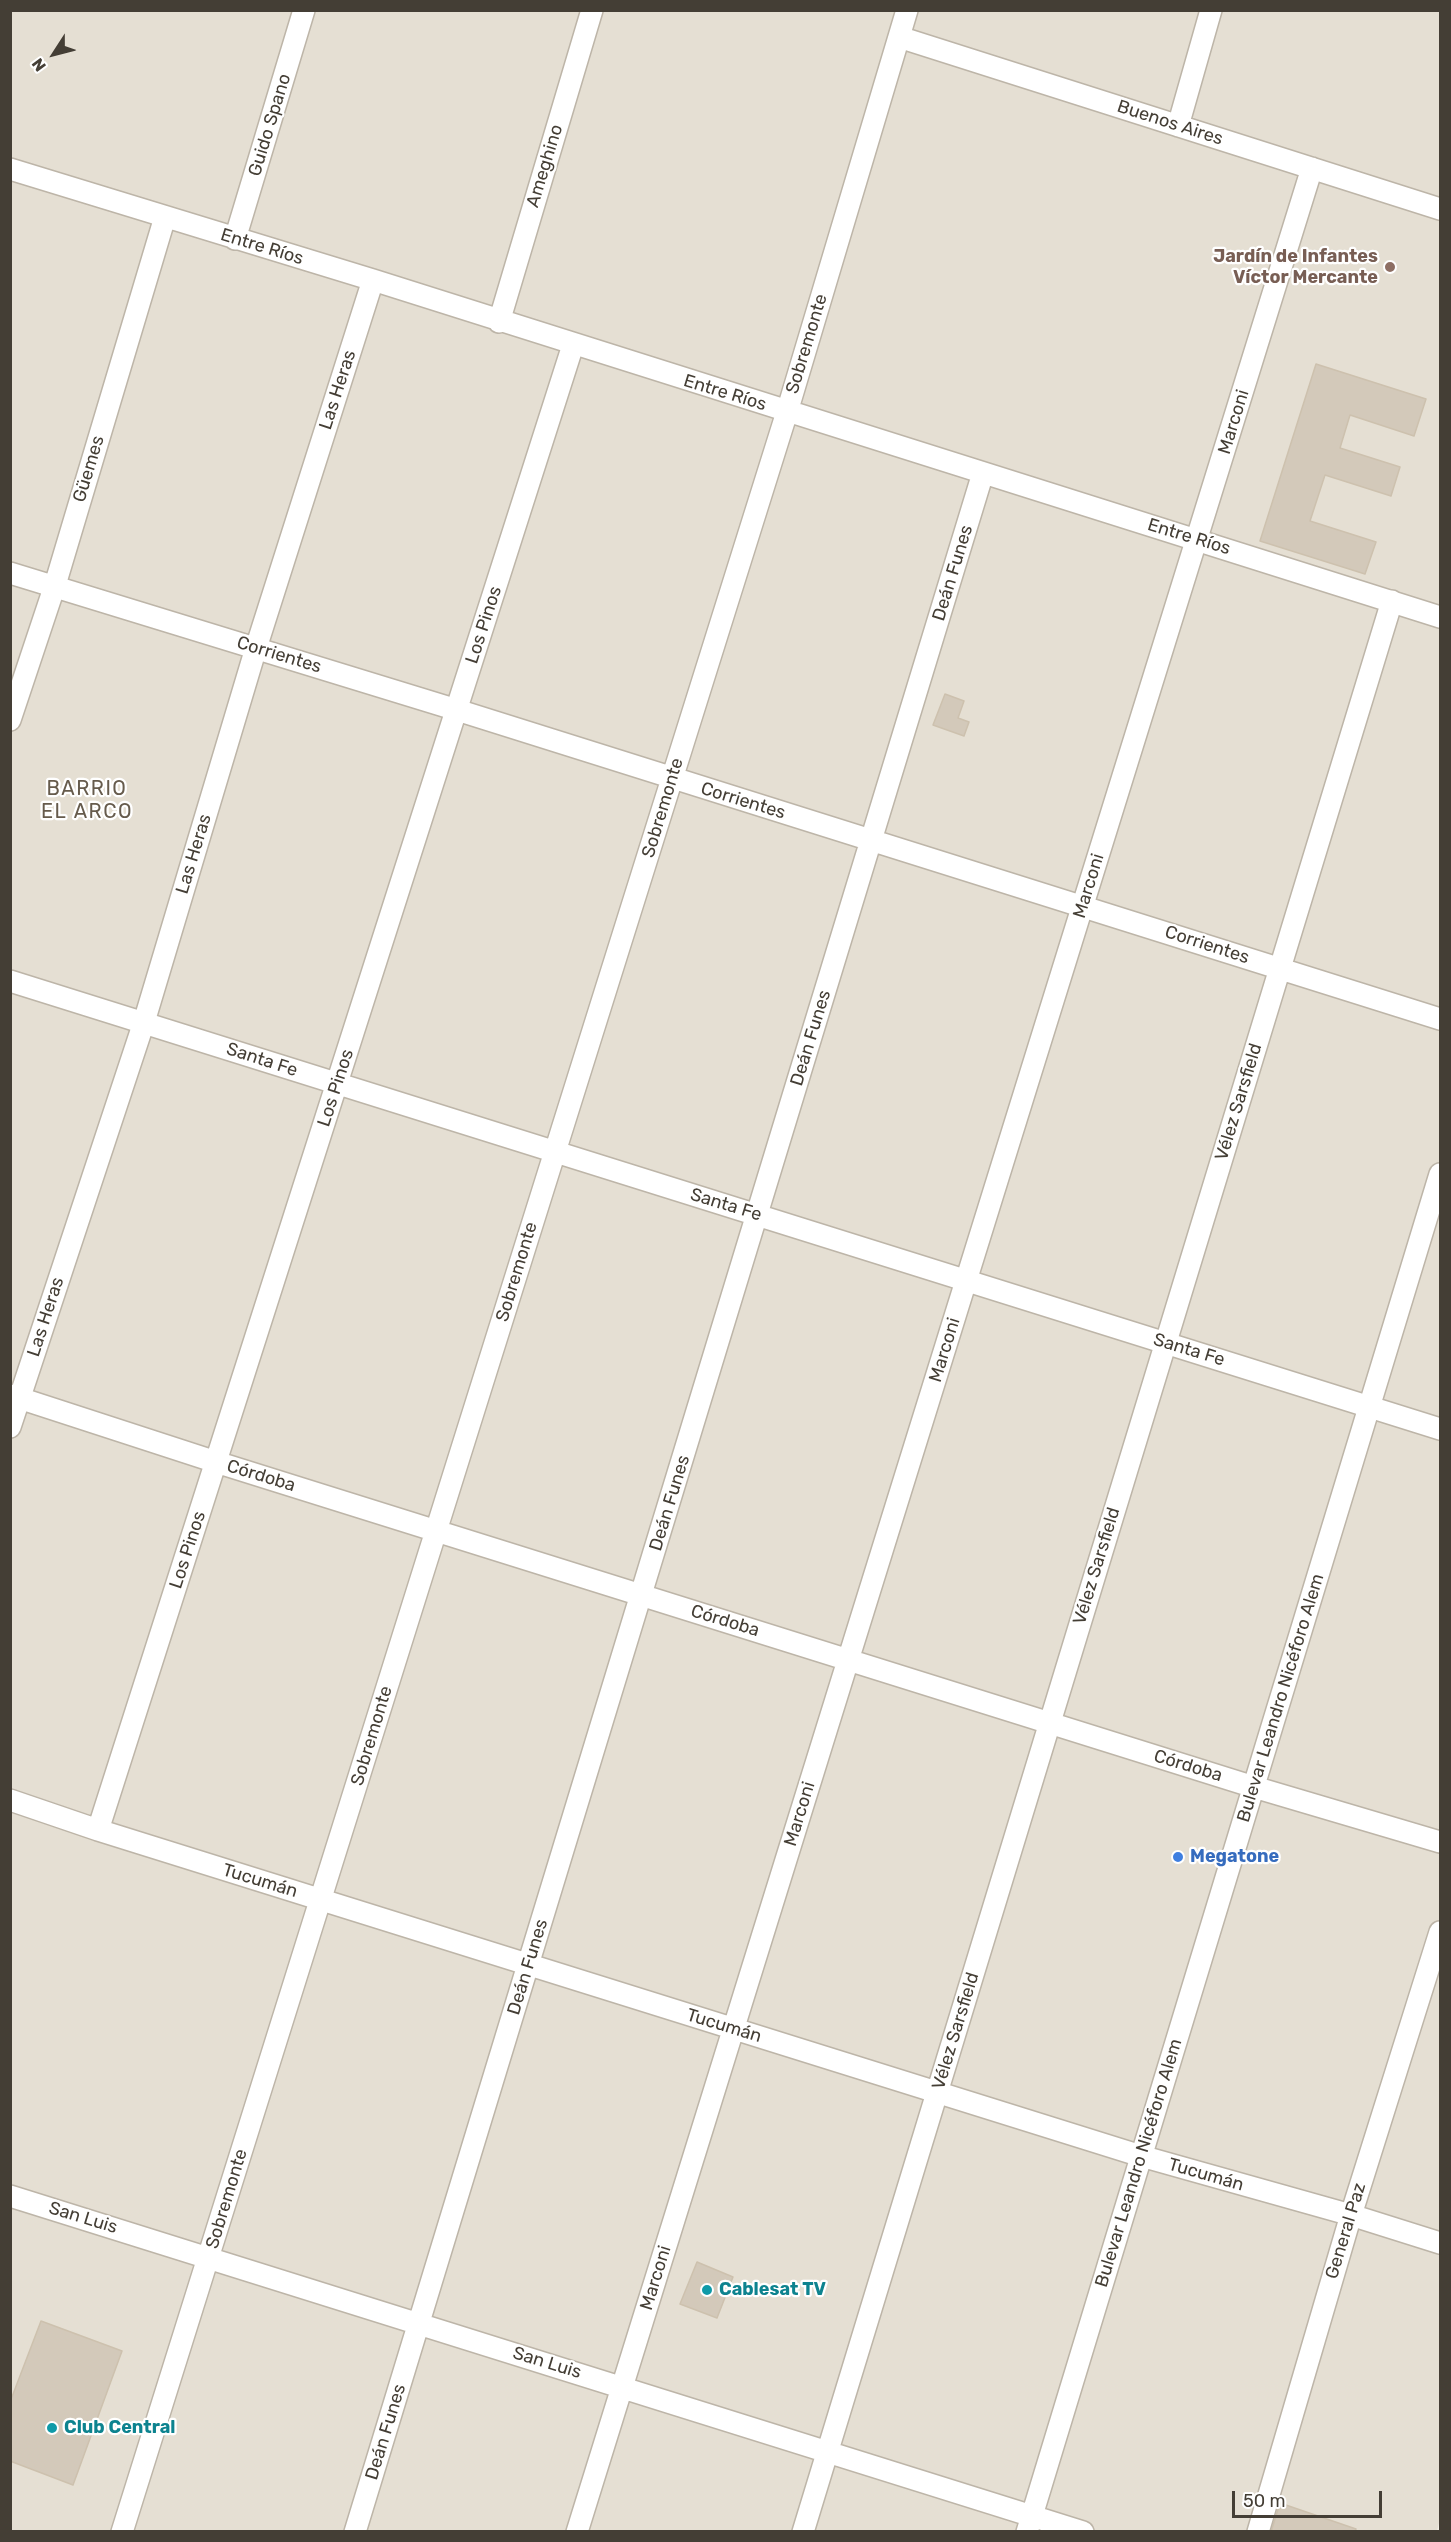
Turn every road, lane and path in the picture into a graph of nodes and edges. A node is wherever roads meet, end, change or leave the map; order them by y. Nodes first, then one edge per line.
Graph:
1 (304, 10) edge
2 (592, 10) edge
3 (907, 10) edge
4 (1211, 10) edge
5 (899, 37) junction
6 (1178, 126) junction
7 (1312, 168) junction
8 (10, 169) edge
9 (1440, 209) edge
10 (165, 217) junction
11 (235, 239) junction
12 (373, 280) junction
13 (498, 321) junction
14 (573, 345) junction
15 (787, 412) junction
16 (983, 473) junction
17 (1197, 540) junction
18 (10, 573) edge
19 (55, 585) junction
20 (1392, 601) junction
21 (1440, 617) edge
22 (256, 648) junction
23 (457, 710) junction
24 (10, 720) edge
25 (672, 778) junction
26 (872, 841) junction
27 (1083, 906) junction
28 (1280, 968) junction
29 (10, 981) edge
30 (1440, 1019) edge
31 (144, 1022) junction
32 (337, 1083) junction
33 (555, 1152) junction
34 (1440, 1174) edge
35 (757, 1215) junction
36 (967, 1280) junction
37 (1165, 1343) junction
38 (15, 1396) edge
39 (1370, 1407) junction
40 (10, 1427) edge
41 (1440, 1429) edge
42 (216, 1462) junction
43 (436, 1531) junction
44 (642, 1595) junction
45 (849, 1659) junction
46 (1050, 1723) junction
47 (1254, 1787) junction
48 (10, 1800) edge
49 (98, 1830) junction
50 (1440, 1842) edge
51 (321, 1900) junction
52 (1440, 1932) edge
53 (529, 1965) junction
54 (734, 2028) junction
55 (937, 2093) junction
56 (1141, 2157) junction
57 (10, 2196) edge
58 (1351, 2215) junction
59 (1440, 2243) edge
60 (208, 2258) junction
61 (419, 2324) junction
62 (622, 2386) junction
63 (827, 2451) junction
64 (1029, 2523) edge
65 (122, 2532) edge
66 (355, 2532) edge
67 (577, 2532) edge
68 (802, 2532) edge
69 (1083, 2532) edge
70 (1258, 2532) edge

1 - 11 street, Guido Spano
2 - 13 street, Ameghino
3 - 5 street, Sobremonte
4 - 6 street
5 - 6 street, Buenos Aires
5 - 15 street, Sobremonte
6 - 7 street, Buenos Aires
7 - 9 street, Buenos Aires
7 - 17 street, Marconi
8 - 10 street, Entre Ríos
10 - 11 street, Entre Ríos
10 - 19 street, Güemes
11 - 12 street, Entre Ríos
12 - 13 street, Entre Ríos
12 - 22 street, Las Heras
13 - 14 street, Entre Ríos
14 - 15 street, Entre Ríos
14 - 23 street, Los Pinos
15 - 16 street, Entre Ríos
15 - 25 street, Sobremonte
16 - 17 street, Entre Ríos
16 - 26 street, Deán Funes
17 - 20 street, Entre Ríos
17 - 27 street, Marconi
18 - 19 street, Corrientes
19 - 22 street, Corrientes
19 - 24 street, Güemes
20 - 21 street, Entre Ríos
20 - 28 street, Vélez Sarsfield
22 - 23 street, Corrientes
22 - 31 street, Las Heras
23 - 25 street, Corrientes
23 - 32 street, Los Pinos
25 - 26 street, Corrientes
25 - 33 street, Sobremonte
26 - 27 street, Corrientes
26 - 35 street, Deán Funes
27 - 28 street, Corrientes
27 - 36 street, Marconi
28 - 30 street, Corrientes
28 - 37 street, Vélez Sarsfield
29 - 31 street, Santa Fe
31 - 32 street, Santa Fe
31 - 38 street, Las Heras
32 - 33 street, Santa Fe
32 - 42 street, Los Pinos
33 - 35 street, Santa Fe
33 - 43 street, Sobremonte
34 - 39 street, Bulevar Leandro Nicéforo Alem
35 - 36 street, Santa Fe
35 - 44 street, Deán Funes
36 - 37 street, Santa Fe
36 - 45 street, Marconi
37 - 39 street, Santa Fe
37 - 46 street, Vélez Sarsfield
38 - 40 street, Las Heras
38 - 42 street, Córdoba
39 - 41 street, Santa Fe
39 - 47 street, Bulevar Leandro Nicéforo Alem
42 - 43 street, Córdoba
42 - 49 street, Los Pinos
43 - 44 street, Córdoba
43 - 51 street, Sobremonte
44 - 45 street, Córdoba
44 - 53 street, Deán Funes
45 - 46 street, Córdoba
45 - 54 street, Marconi
46 - 47 street, Córdoba
46 - 55 street, Vélez Sarsfield
47 - 50 street, Córdoba
47 - 56 street, Bulevar Leandro Nicéforo Alem
48 - 49 street, Tucumán
49 - 51 street, Tucumán
51 - 53 street, Tucumán
51 - 60 street, Sobremonte
52 - 58 street, General Paz
53 - 54 street, Tucumán
53 - 61 street, Deán Funes
54 - 55 street, Tucumán
54 - 62 street, Marconi
55 - 56 street, Tucumán
55 - 63 street, Vélez Sarsfield
56 - 58 street, Tucumán
56 - 64 street, Bulevar Leandro Nicéforo Alem
57 - 60 street, San Luis
58 - 59 street, Tucumán
58 - 70 street, General Paz
60 - 61 street, San Luis
60 - 65 street, Sobremonte
61 - 62 street, San Luis
61 - 66 street, Deán Funes
62 - 63 street, San Luis
62 - 67 street, Marconi
63 - 64 street, San Luis
63 - 68 street, Vélez Sarsfield
64 - 69 street, San Luis

